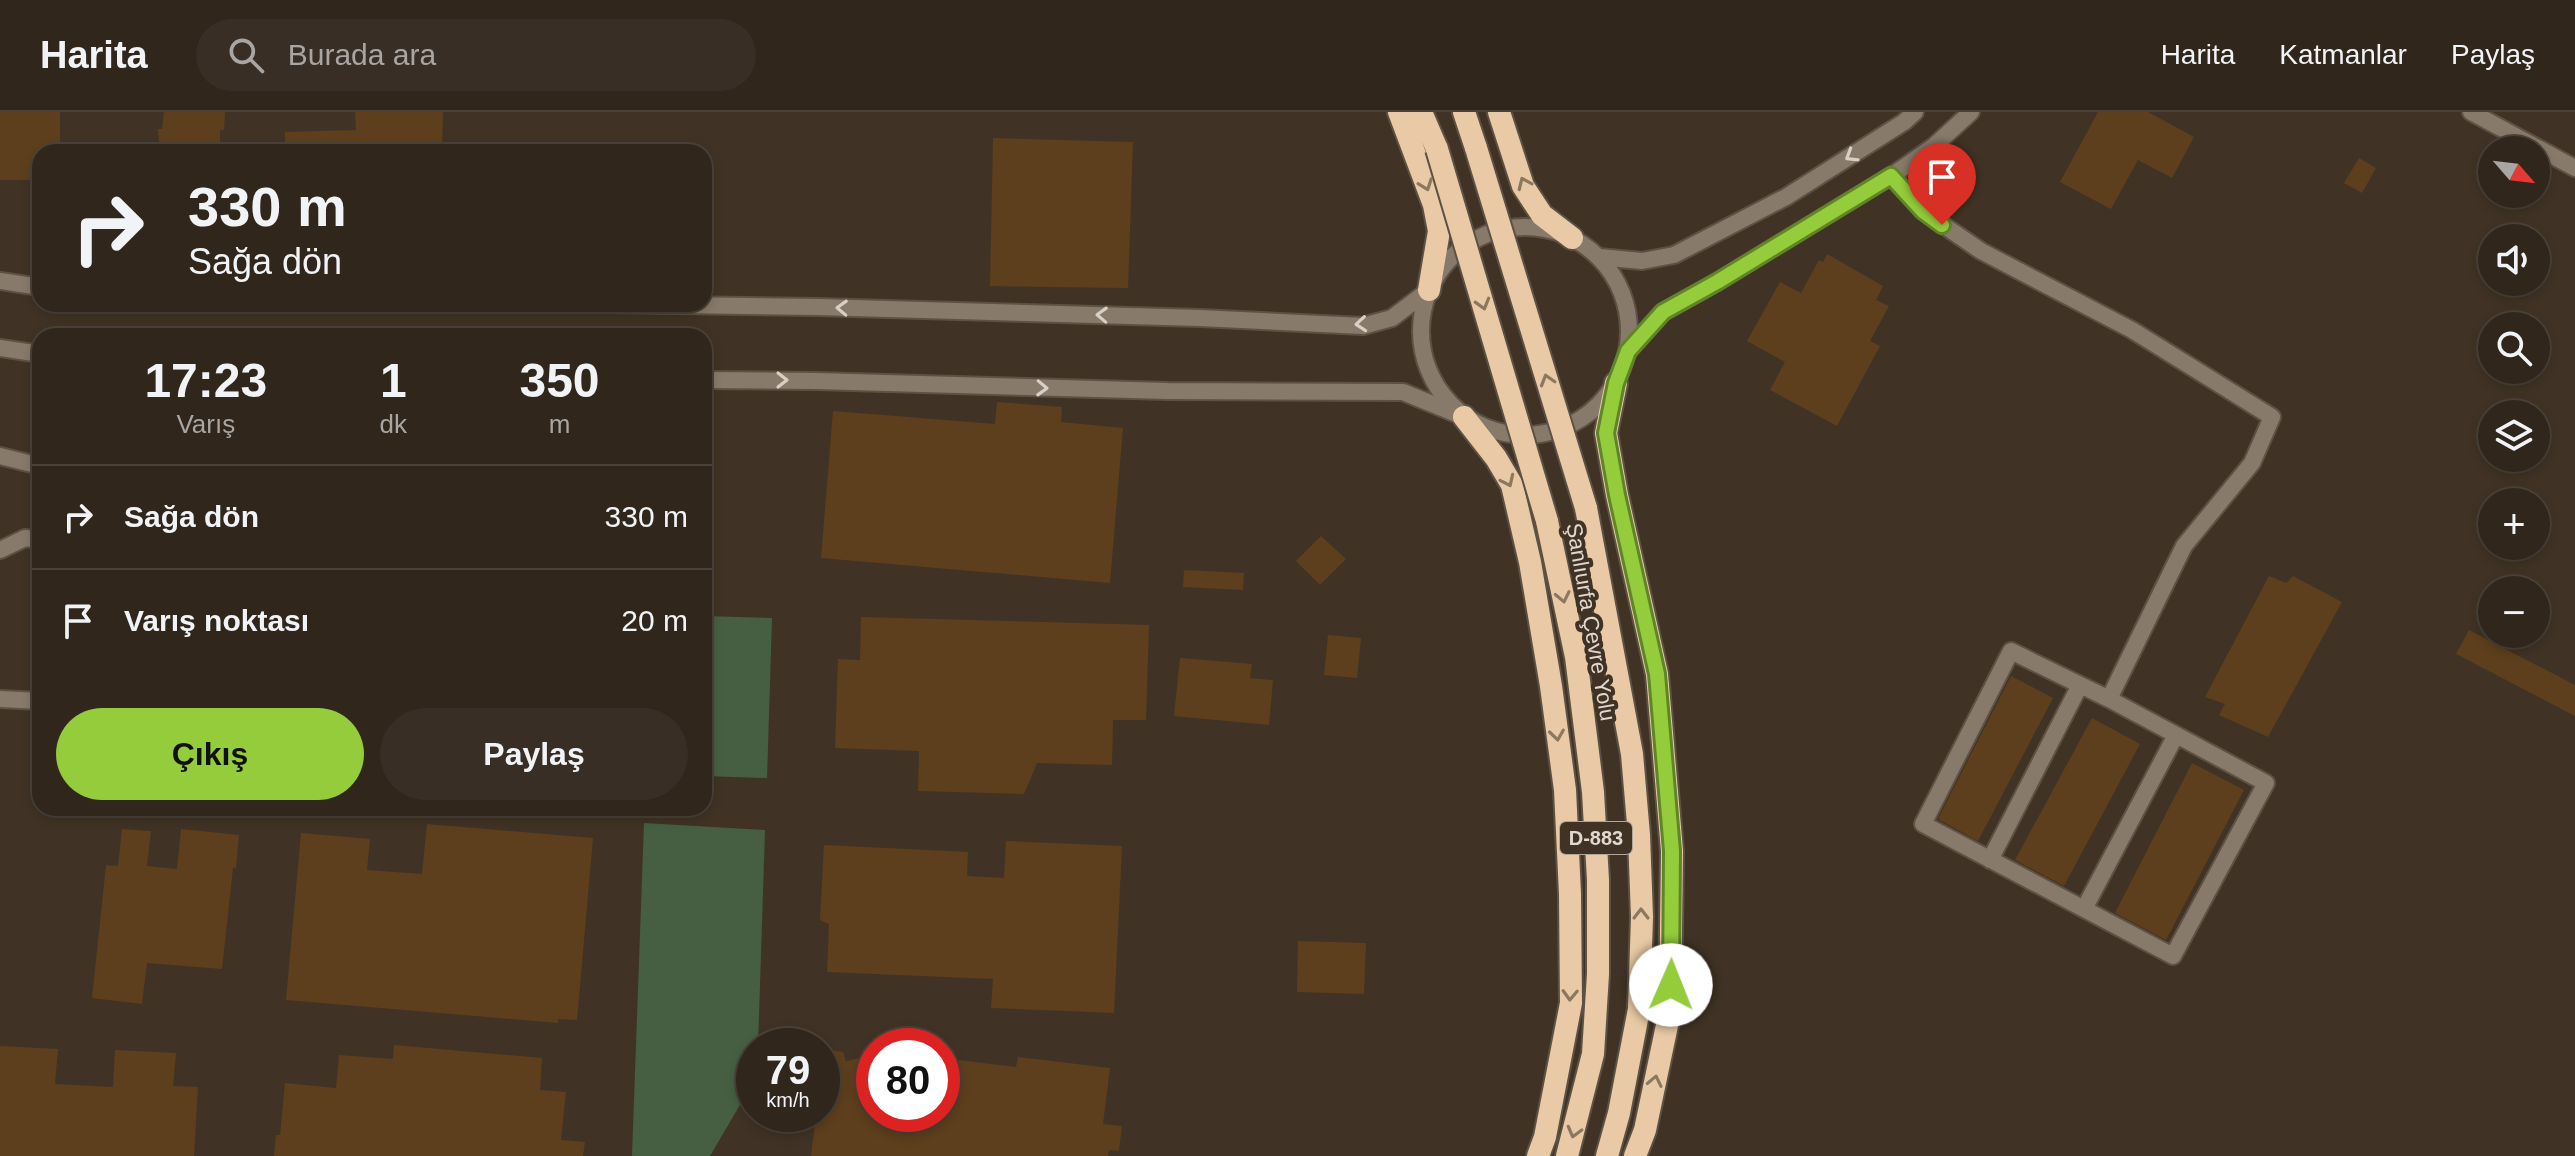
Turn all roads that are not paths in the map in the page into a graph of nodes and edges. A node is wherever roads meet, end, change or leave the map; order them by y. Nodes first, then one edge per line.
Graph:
1 (1399, 112) edge
2 (1421, 112) edge
3 (1464, 112) edge
4 (1499, 112) edge
5 (1915, 112) edge
6 (1971, 112) edge
7 (2471, 112) edge
8 (2575, 168) edge
9 (1891, 176) junction
10 (1572, 238) junction
11 (1599, 257) junction
12 (0, 281) edge
13 (32, 286) edge
14 (1429, 290) junction
15 (712, 306) edge
16 (0, 348) edge
17 (1628, 351) junction
18 (32, 353) edge
19 (712, 380) edge
20 (1616, 383) junction
21 (1464, 417) junction
22 (0, 456) edge
23 (32, 464) edge
24 (32, 539) edge
25 (0, 550) edge
26 (2080, 685) junction
27 (0, 699) edge
28 (2109, 699) junction
29 (32, 701) edge
30 (2176, 735) junction
31 (1990, 860) junction
32 (2084, 909) junction
33 (1538, 1156) edge
34 (1567, 1156) edge
35 (1607, 1156) edge
36 (1635, 1156) edge

1 -> 14 highway
2 -> 34 highway, Şanlıurfa Çevre Yolu / D-883, bridge
35 -> 3 highway, Şanlıurfa Çevre Yolu / D-883, bridge
10 -> 4 highway
5 -> 11 street
6 - 9 street
7 - 8 street
9 - 17 street
9 - 28 street
10 - 11 street
10 - 14 street
11 - 17 street
12 - 13 street
14 -> 15 street
14 - 21 street
16 - 18 street
17 - 20 street
19 -> 21 street
20 - 21 street
36 -> 20 highway
21 -> 33 highway
22 - 23 street
24 - 25 street
26 - 28 street
26 - 31 street
26 - 31 street
27 - 29 street
28 - 30 street
30 - 32 street
30 - 32 street
31 - 32 street

